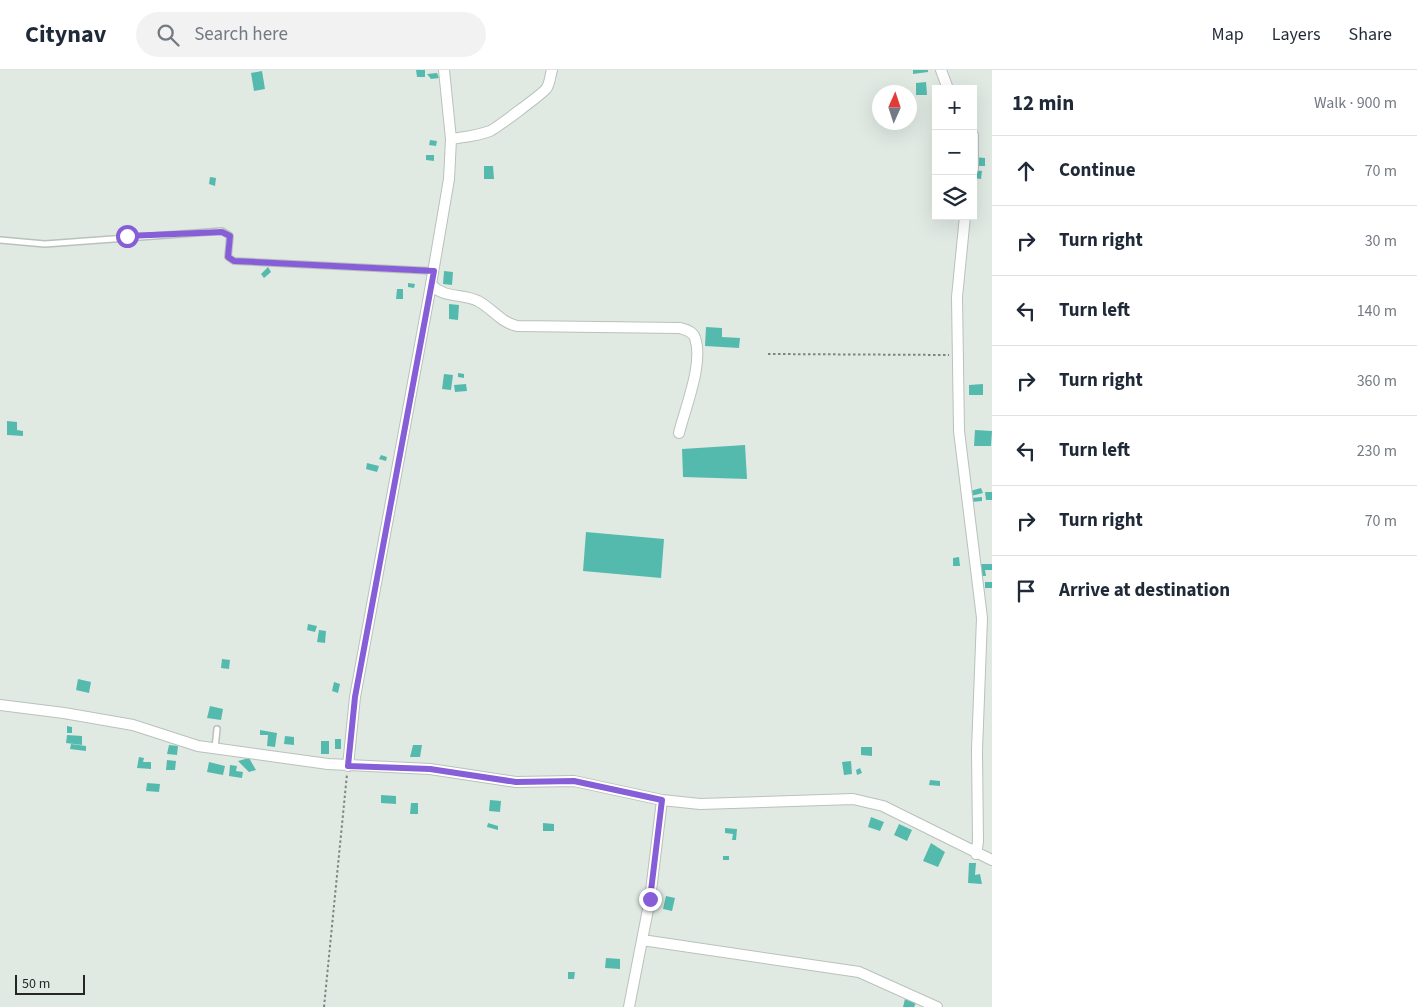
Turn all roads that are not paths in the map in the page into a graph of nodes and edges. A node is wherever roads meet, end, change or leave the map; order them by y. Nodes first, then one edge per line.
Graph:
1 (444, 70) edge
2 (552, 70) edge
3 (941, 70) edge
4 (947, 85) edge
5 (451, 139) junction
6 (965, 220) edge
7 (0, 240) edge
8 (434, 271) junction
9 (431, 285) junction
10 (679, 433) dead end
11 (0, 705) edge
12 (217, 729) dead end
13 (215, 748) junction
14 (348, 766) junction
15 (662, 800) junction
16 (976, 854) junction
17 (992, 860) edge
18 (642, 940) junction
19 (629, 1007) edge
20 (937, 1007) edge

1 - 5 street
2 - 5 street
3 - 4 street
5 - 8 street
6 - 16 street
7 - 8 lane
8 - 9 street
9 - 10 street
9 - 14 street
11 - 13 street
12 - 13 lane
13 - 14 street
14 - 15 street
15 - 16 street
15 - 18 street
16 - 17 street
18 - 19 street
18 - 20 street

